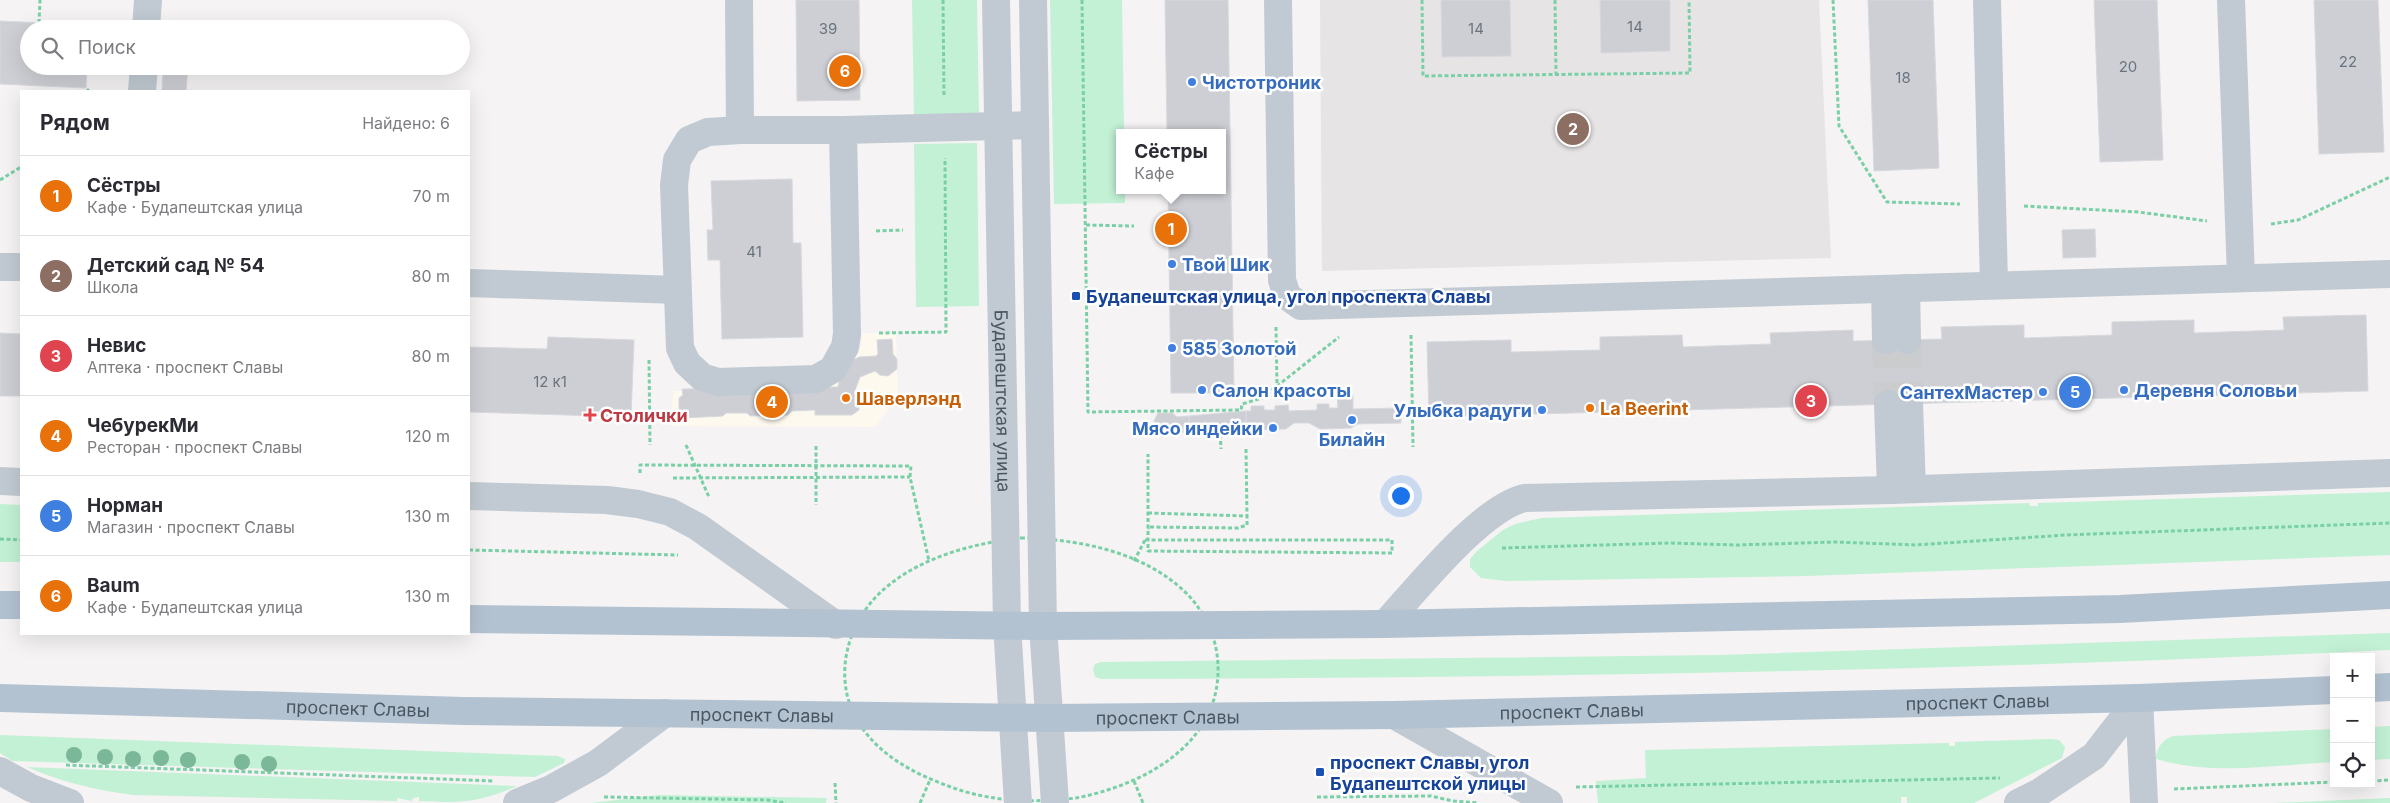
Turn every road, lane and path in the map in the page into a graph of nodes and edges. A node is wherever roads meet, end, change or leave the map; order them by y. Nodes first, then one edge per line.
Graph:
1 (40, 0) edge
2 (148, 0) edge
3 (739, 0) edge
4 (943, 0) edge
5 (996, 0) edge
6 (1033, 0) edge
7 (1082, 0) edge
8 (1278, 0) edge
9 (1422, 0) edge
10 (1555, 0) edge
11 (1689, 0) edge
12 (1832, 0) edge
13 (1987, 0) edge
14 (2231, 0) edge
15 (39, 20) edge
16 (147, 20) edge
17 (143, 75) edge
18 (1556, 75) junction
19 (142, 90) edge
20 (945, 107) dead end
21 (1035, 125) junction
22 (998, 127) junction
23 (740, 130) junction
24 (844, 130) junction
25 (945, 154) dead end
26 (20, 168) edge
27 (2390, 177) edge
28 (0, 180) edge
29 (1992, 205) junction
30 (2239, 223) junction
31 (1086, 225) junction
32 (1134, 226) dead end
33 (0, 267) edge
34 (20, 267) edge
35 (2390, 274) edge
36 (2241, 278) junction
37 (470, 283) edge
38 (1994, 286) junction
39 (1895, 288) junction
40 (676, 290) junction
41 (1287, 296) junction
42 (1410, 302) junction
43 (1365, 304) junction
44 (904, 332) dead end
45 (1897, 340) tunnel mouth
46 (649, 357) dead end
47 (1277, 386) junction
48 (1899, 404) tunnel mouth
49 (1220, 428) dead end
50 (650, 445) dead end
51 (686, 445) dead end
52 (816, 446) dead end
53 (1413, 447) dead end
54 (1221, 449) dead end
55 (1246, 449) dead end
56 (1148, 454) dead end
57 (2390, 473) edge
58 (910, 477) junction
59 (639, 478) dead end
60 (668, 478) dead end
61 (816, 478) junction
62 (0, 481) edge
63 (20, 482) edge
64 (1901, 490) junction
65 (470, 496) edge
66 (713, 504) dead end
67 (816, 505) dead end
68 (1148, 513) junction
69 (1247, 516) junction
70 (2390, 523) edge
71 (0, 539) edge
72 (20, 540) edge
73 (1145, 540) junction
74 (1457, 545) junction
75 (682, 549) dead end
76 (470, 550) edge
77 (929, 561) dead end
78 (1134, 561) dead end
79 (2390, 595) edge
80 (0, 605) edge
81 (20, 605) edge
82 (470, 619) edge
83 (1385, 624) junction
84 (836, 625) junction
85 (1007, 625) junction
86 (1043, 626) junction
87 (2375, 688) edge
88 (2390, 688) edge
89 (2330, 690) edge
90 (0, 698) edge
91 (2139, 698) junction
92 (665, 713) junction
93 (1394, 716) junction
94 (1011, 718) junction
95 (1049, 718) junction
96 (66, 765) dead end
97 (0, 771) edge
98 (930, 780) dead end
99 (1134, 780) dead end
100 (2390, 780) edge
101 (2375, 781) edge
102 (2330, 782) edge
103 (835, 783) dead end
104 (2047, 788) junction
105 (551, 789) junction
106 (510, 792) edge
107 (1317, 797) dead end
108 (2144, 797) edge
109 (70, 803) edge
110 (786, 803) edge
111 (836, 803) edge
112 (920, 803) edge
113 (1018, 803) edge
114 (1055, 803) edge
115 (1143, 803) edge
116 (1478, 803) edge
117 (1548, 803) edge
118 (2018, 803) edge

1 - 15 path
2 - 16 street
3 - 23 street
4 - 20 path
5 - 22 street, Будапештская улица
6 - 21 street, Будапештская улица
7 - 31 path
8 - 41 street
9 - 18 path
10 - 18 path
11 - 18 path
12 - 29 path
13 - 29 street
14 - 30 street
17 - 19 street
21 - 22 street
21 - 86 street, Будапештская улица
22 - 24 street
22 - 85 street, Будапештская улица
23 - 24 street
23 - 40 street
24 - 40 street
25 - 44 path
26 - 28 path
27 - 30 path
29 - 30 path
29 - 38 street
30 - 36 street
31 - 32 path
31 - 47 path
33 - 34 street
35 - 36 street
36 - 38 street
37 - 40 street
38 - 39 street
39 - 42 street
39 - 45 street
41 - 43 street
41 - 47 path
42 - 43 street
42 - 53 path
43 - 47 path
46 - 50 path
48 - 64 street
49 - 54 path
51 - 66 path
52 - 61 path
55 - 69 path
56 - 68 path
57 - 64 street
58 - 59 path
58 - 61 path
58 - 77 path
60 - 61 path
61 - 67 path
62 - 63 street
64 - 74 street
65 - 84 street
68 - 69 path
68 - 73 path
69 - 73 path
70 - 74 path
71 - 72 path
73 - 78 path
74 - 83 street
75 - 76 path
79 - 83 main road
80 - 81 main road
82 - 84 main road
83 - 86 main road
84 - 85 main road
85 - 86 main road
85 - 94 street, Будапештская улица
86 - 95 street, Будапештская улица
87 - 88 main road
89 - 91 main road, проспект Славы
90 - 92 main road, проспект Славы
91 - 93 main road, проспект Славы
91 - 104 street
91 - 108 street
92 - 94 main road, проспект Славы
92 - 105 street
93 - 95 main road, проспект Славы
93 - 117 street
94 - 95 main road, проспект Славы
94 - 113 street, Будапештская улица
95 - 114 street, Будапештская улица
96 - 106 path
97 - 109 street
98 - 112 path
99 - 115 path
100 - 101 path
102 - 108 path
103 - 111 path
104 - 117 path
104 - 118 street
105 - 106 street
105 - 110 path
107 - 116 path

